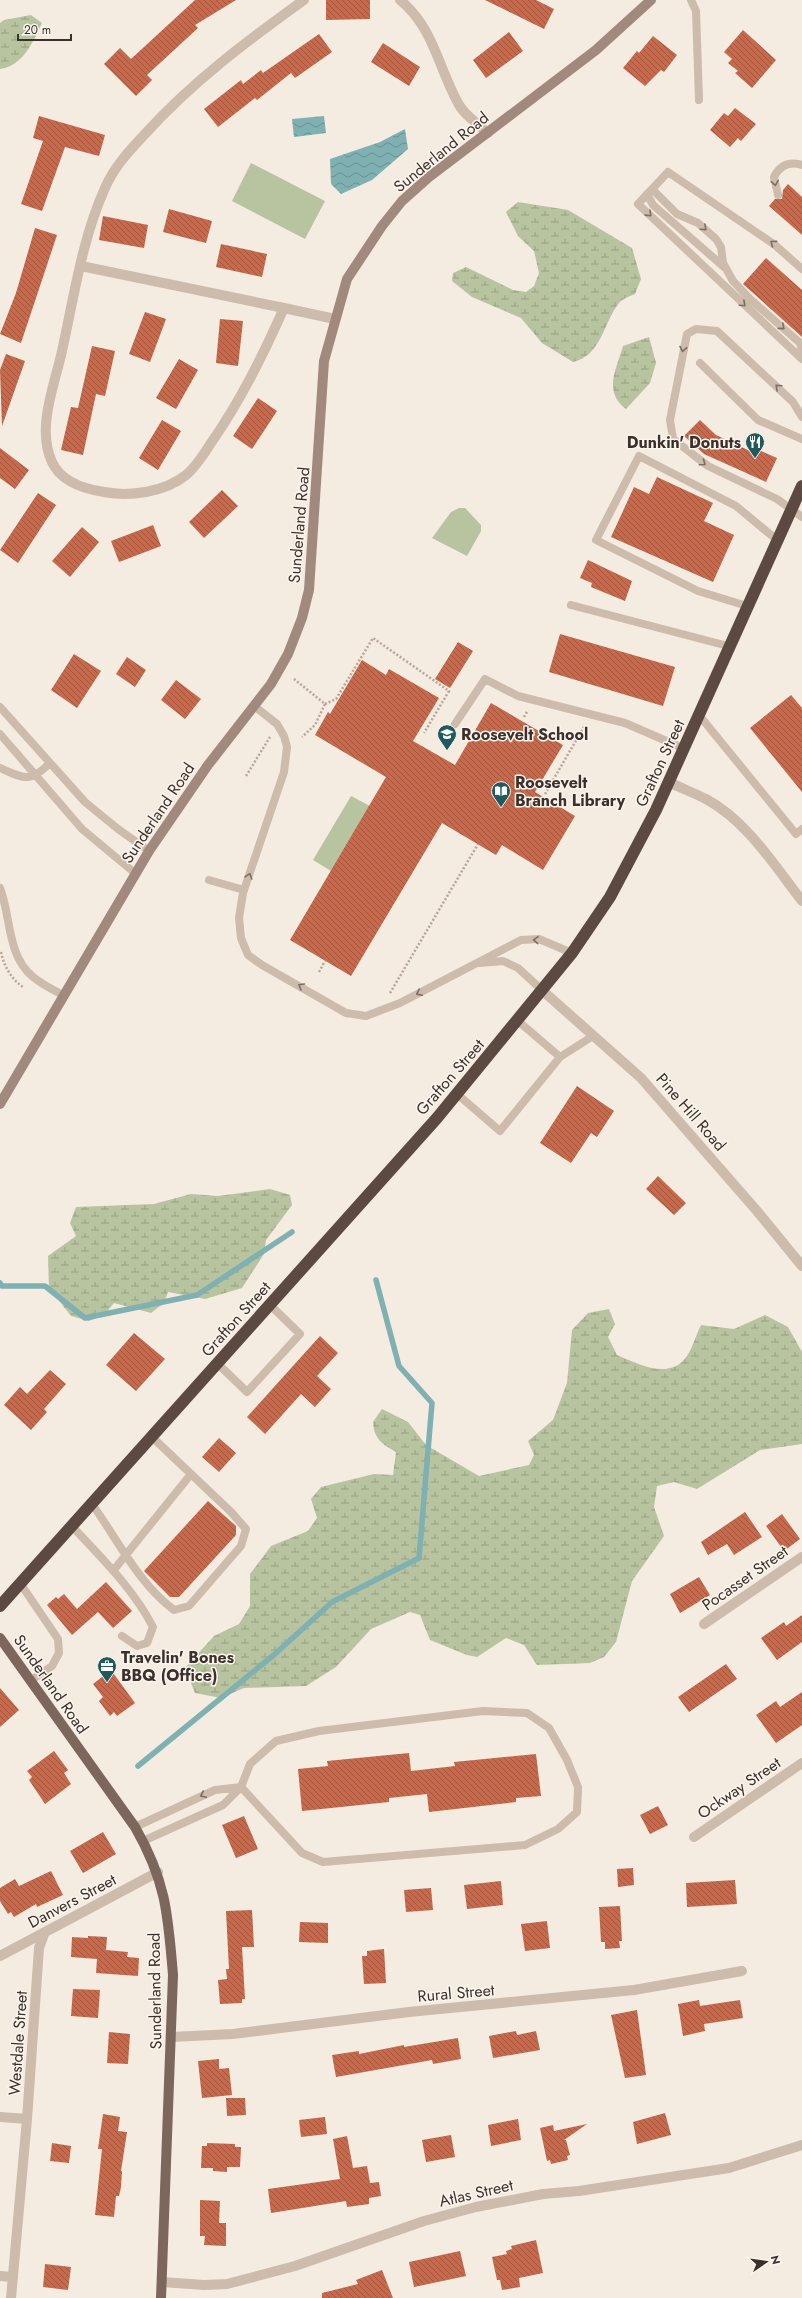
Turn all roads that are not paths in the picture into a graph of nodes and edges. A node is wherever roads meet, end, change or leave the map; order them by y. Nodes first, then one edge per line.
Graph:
1 (304, 0) edge
2 (400, 0) edge
3 (651, 0) edge
4 (691, 0) edge
5 (699, 100) dead end
6 (488, 133) junction
7 (802, 166) edge
8 (650, 191) junction
9 (778, 195) dead end
10 (81, 266) junction
11 (725, 268) junction
12 (802, 269) edge
13 (284, 308) junction
14 (335, 319) junction
15 (802, 352) edge
16 (802, 359) edge
17 (700, 363) dead end
18 (802, 417) edge
19 (802, 439) edge
20 (802, 486) edge
21 (791, 509) junction
22 (802, 516) edge
23 (777, 540) junction
24 (571, 605) dead end
25 (746, 606) junction
26 (728, 646) junction
27 (254, 706) junction
28 (0, 707) edge
29 (699, 715) junction
30 (455, 724) dead end
31 (0, 734) edge
32 (685, 749) junction
33 (50, 763) junction
34 (0, 768) edge
35 (37, 776) junction
36 (669, 782) junction
37 (802, 829) edge
38 (149, 851) junction
39 (136, 874) junction
40 (209, 880) dead end
41 (0, 888) edge
42 (244, 890) junction
43 (802, 901) edge
44 (572, 953) junction
45 (478, 964) junction
46 (543, 991) junction
47 (63, 995) junction
48 (518, 1021) junction
49 (593, 1036) junction
50 (560, 1057) junction
51 (457, 1094) junction
52 (0, 1104) edge
53 (802, 1266) edge
54 (270, 1305) junction
55 (217, 1364) junction
56 (151, 1436) junction
57 (191, 1474) junction
58 (92, 1504) junction
59 (72, 1526) junction
60 (127, 1555) junction
61 (802, 1556) edge
62 (113, 1571) junction
63 (20, 1583) junction
64 (0, 1606) edge
65 (704, 1624) dead end
66 (122, 1636) dead end
67 (0, 1638) edge
68 (30, 1681) junction
69 (802, 1763) edge
70 (241, 1787) junction
71 (135, 1827) junction
72 (694, 1837) dead end
73 (143, 1841) junction
74 (158, 1872) junction
75 (44, 1934) junction
76 (0, 1956) edge
77 (742, 1971) dead end
78 (172, 2037) junction
79 (0, 2117) edge
80 (27, 2119) junction
81 (802, 2145) edge
82 (0, 2276) edge
83 (13, 2277) junction
84 (162, 2282) junction
85 (11, 2298) edge
86 (161, 2298) edge

1 - 10 street
2 - 6 street
3 - 6 street, Sunderland Road
4 - 5 lane
6 - 14 street, Sunderland Road
7 -> 9 lane
8 - 11 lane
8 -> 11 lane
12 -> 8 lane
8 -> 16 lane
10 - 13 street
10 - 13 street
11 -> 15 lane
13 - 14 street
14 - 27 street, Sunderland Road
17 - 19 lane
18 -> 21 lane
20 - 21 highway, Grafton Street
21 - 22 lane
21 - 23 highway, Grafton Street
23 - 25 highway, Grafton Street
23 - 25 lane
24 - 26 lane
25 - 26 highway, Grafton Street
26 - 29 highway, Grafton Street
27 - 38 street, Sunderland Road
42 -> 27 lane
28 - 33 lane
29 - 32 highway, Grafton Street
29 - 37 lane
30 - 32 lane
31 - 35 lane
32 - 36 highway, Grafton Street
33 - 35 lane
33 - 38 lane
34 - 35 lane
35 - 39 lane
36 - 43 street
36 - 44 highway, Grafton Street
38 - 39 street, Sunderland Road
39 - 47 street, Sunderland Road
40 - 42 lane
41 - 47 lane
45 -> 42 lane
44 -> 45 lane
44 - 46 highway, Grafton Street
45 - 46 lane
46 - 48 highway, Grafton Street
46 - 49 street, Pine Hill Road
47 - 52 street, Sunderland Road
48 - 50 lane
48 - 51 highway, Grafton Street
49 - 50 lane
49 - 53 street, Pine Hill Road
50 - 51 lane
51 - 54 highway, Grafton Street
54 - 55 highway, Grafton Street
54 - 55 lane
55 - 56 highway, Grafton Street
56 - 57 lane
56 - 58 highway, Grafton Street
57 - 60 lane
57 - 60 lane
58 - 59 highway, Grafton Street
58 - 60 lane
59 - 62 lane
59 - 63 highway, Grafton Street
60 - 62 lane
61 - 65 street, Pocasset Street
62 - 66 lane
63 - 64 highway, Grafton Street
63 - 68 lane
67 - 68 main road, Sunderland Road
68 - 71 main road, Sunderland Road
69 - 72 street, Ockway Street
70 - 70 lane
70 -> 71 lane
70 - 73 lane
71 - 73 main road, Sunderland Road
73 - 74 main road, Sunderland Road
74 - 75 street, Danvers Street
74 - 78 main road, Sunderland Road
75 - 76 street, Danvers Street
75 - 80 street, Westdale Street
77 - 78 street, Rural Street
78 - 84 main road, Sunderland Road
79 - 80 street
80 - 83 street, Westdale Street
81 - 84 street, Atlas Street
82 - 83 street
83 - 85 street, Westdale Street
84 - 86 main road, Sunderland Road

